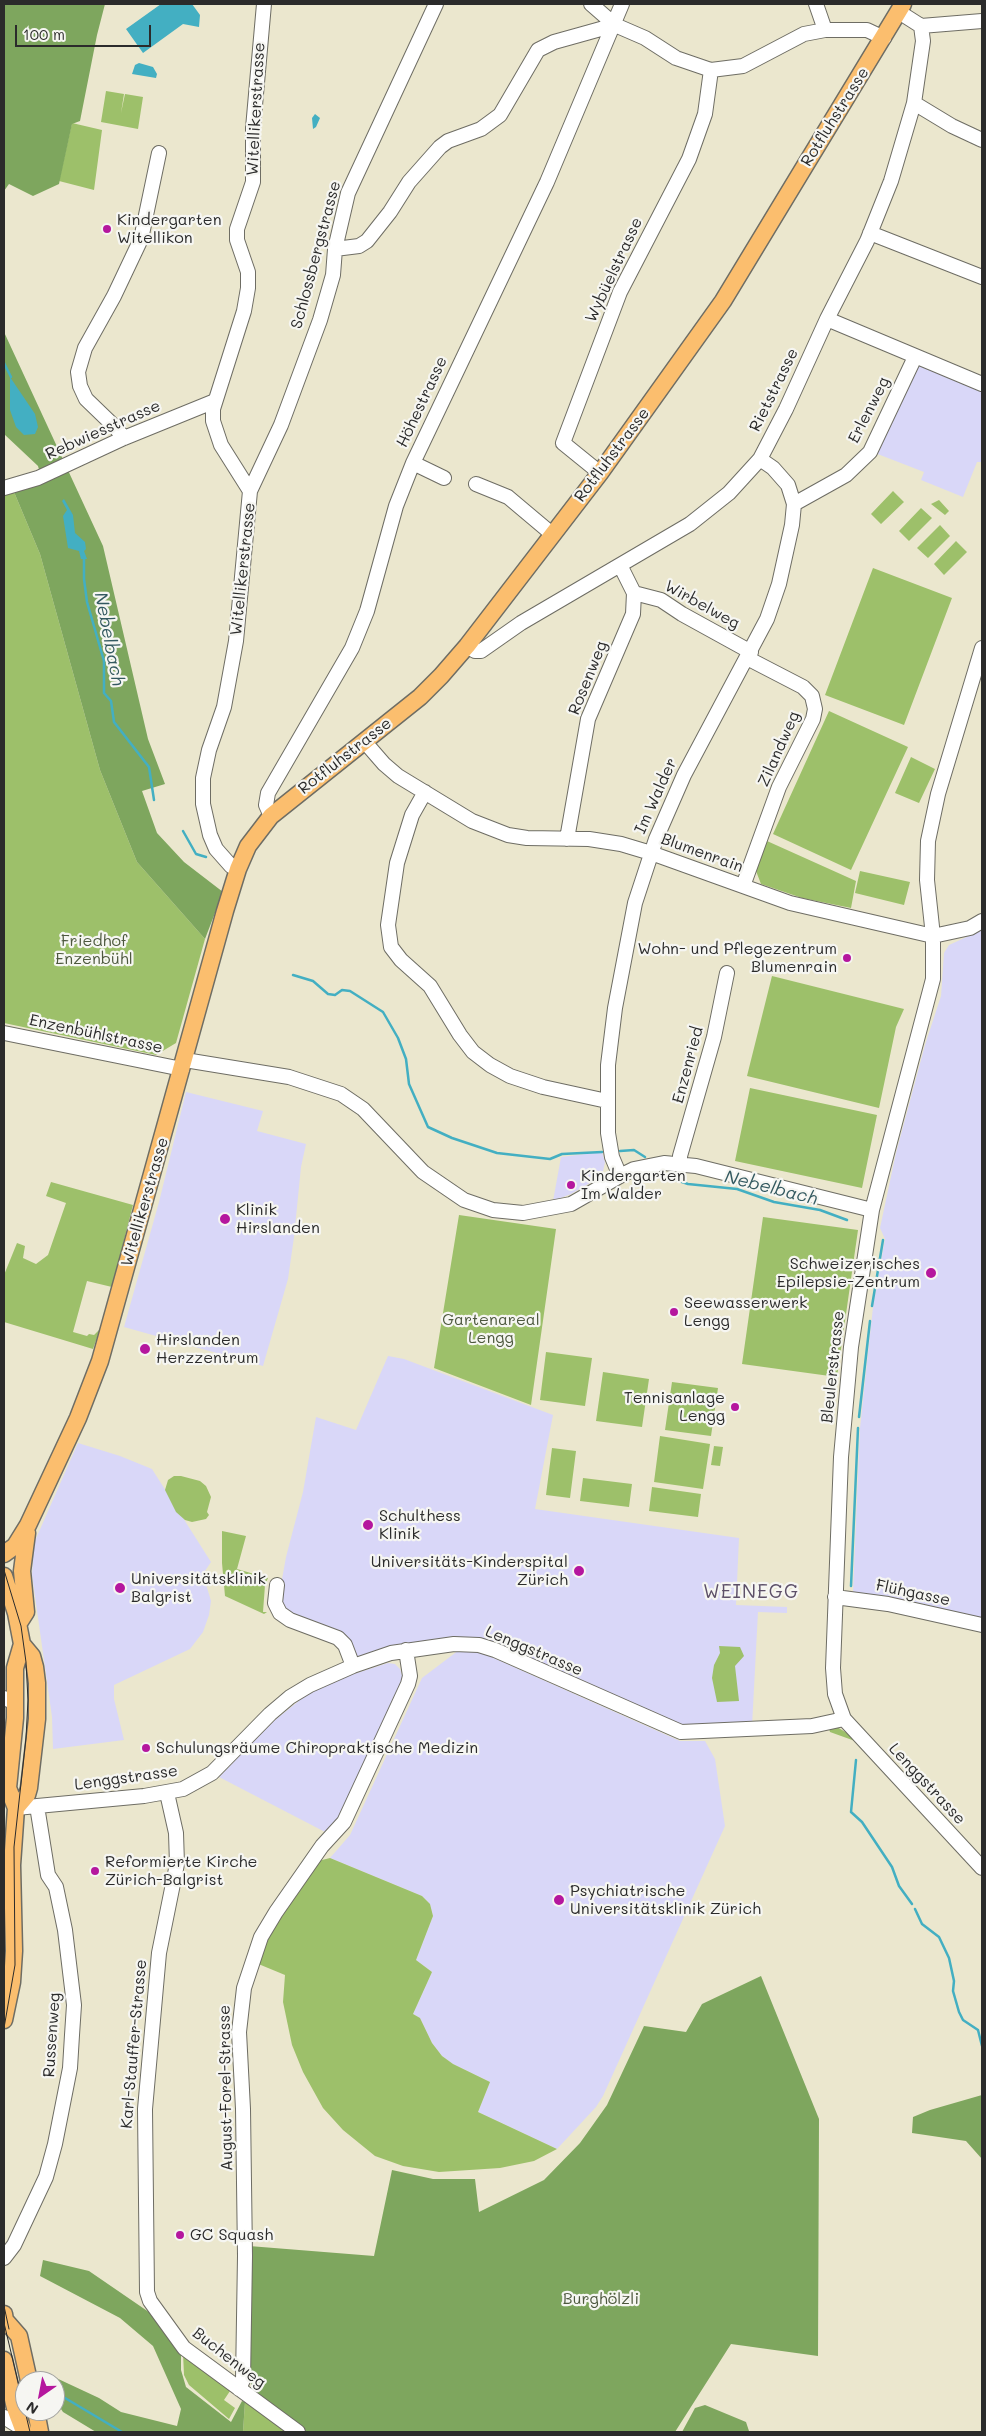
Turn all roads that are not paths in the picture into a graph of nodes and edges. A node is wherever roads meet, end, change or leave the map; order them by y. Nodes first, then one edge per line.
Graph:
1 (264, 4) edge
2 (436, 4) edge
3 (591, 4) edge
4 (622, 4) edge
5 (816, 4) edge
6 (901, 8) edge
7 (982, 21) edge
8 (615, 25) junction
9 (921, 26) junction
10 (825, 30) junction
11 (884, 38) junction
12 (711, 70) junction
13 (914, 103) junction
14 (982, 140) edge
15 (159, 153) dead end
16 (870, 233) junction
17 (335, 249) junction
18 (982, 277) edge
19 (827, 319) junction
20 (915, 357) junction
21 (982, 384) edge
22 (215, 402) junction
23 (124, 438) junction
24 (760, 459) junction
25 (413, 463) junction
26 (600, 473) junction
27 (444, 478) dead end
28 (476, 484) dead end
29 (4, 488) edge
30 (250, 491) junction
31 (794, 504) junction
32 (552, 534) junction
33 (620, 565) junction
34 (634, 593) junction
35 (466, 646) junction
36 (982, 648) edge
37 (749, 655) junction
38 (364, 741) junction
39 (425, 792) junction
40 (271, 816) junction
41 (567, 838) junction
42 (248, 846) joint
43 (651, 853) junction
44 (238, 869) junction
45 (743, 886) junction
46 (982, 922) edge
47 (933, 936) junction
48 (726, 973) dead end
49 (4, 1033) edge
50 (183, 1064) junction
51 (606, 1101) junction
52 (680, 1163) junction
53 (620, 1176) junction
54 (872, 1210) junction
55 (28, 1525) junction
56 (4, 1554) edge
57 (24, 1557) junction
58 (4, 1566) edge
59 (4, 1576) edge
60 (277, 1585) dead end
61 (835, 1598) junction
62 (19, 1622) junction
63 (982, 1625) edge
64 (22, 1644) junction
65 (406, 1650) junction
66 (353, 1666) junction
67 (10, 1700) edge
68 (844, 1719) junction
69 (167, 1793) junction
70 (37, 1806) junction
71 (16, 1808) junction
72 (981, 1862) edge
73 (4, 2020) edge
74 (4, 2258) edge
75 (150, 2301) joint
76 (4, 2318) edge
77 (4, 2360) edge
78 (27, 2371) edge
79 (239, 2389) junction
80 (4, 2417) edge
81 (24, 2431) edge
82 (298, 2432) edge

1 - 22 street, Witellikerstrasse
2 - 17 street, Schlossbergstrasse
3 - 8 street
4 - 8 street, Höhestrasse
5 - 10 street
6 - 9 street
6 - 11 main road, Rotfluhstrasse
7 - 9 street
8 - 12 street
8 - 17 street
8 - 25 street, Höhestrasse
9 - 13 street, Rietstrasse
10 - 11 street
10 - 12 street
11 - 26 main road, Rotfluhstrasse
12 - 26 street, Wybüelstrasse
13 - 14 street
13 - 16 street, Rietstrasse
15 - 23 street
16 - 18 street
16 - 19 street, Rietstrasse
17 - 30 street, Schlossbergstrasse
19 - 20 street
19 - 24 street, Rietstrasse
20 - 21 street
20 - 31 street, Erlenweg
22 - 23 street, Rebwiesstrasse
22 - 30 street, Witellikerstrasse
23 - 29 street, Rebwiesstrasse
24 - 31 street
24 - 33 street, Rietstrasse
25 - 27 street
25 - 40 street, Höhestrasse
26 - 32 main road, Rotfluhstrasse
28 - 32 street
30 - 44 street, Witellikerstrasse
31 - 37 street, Im Walder
32 - 35 main road, Rotfluhstrasse
33 - 34 street
33 - 35 street, Rietstrasse
34 - 37 street, Wirbelweg
34 - 41 street, Rosenweg
35 - 38 main road, Rotfluhstrasse
36 - 47 street, Bleulerstrasse
37 - 43 street, Im Walder
37 - 45 street, Zilandweg
38 - 39 street, Blumenrain
38 - 40 main road, Rotfluhstrasse
39 - 41 street, Blumenrain
39 - 51 street
40 - 42 main road, Rotfluhstrasse
41 - 43 street, Blumenrain
42 - 44 main road, Witellikerstrasse
43 - 45 street, Blumenrain
43 - 51 street, Im Walder
44 - 50 main road, Witellikerstrasse
45 - 47 street, Blumenrain
46 - 47 street
47 - 54 street, Bleulerstrasse
48 - 52 street, Enzenried
49 - 50 street, Enzenbühlstrasse
50 - 53 street, Enzenbühlstrasse
50 - 55 main road, Witellikerstrasse
51 - 53 street, Im Walder
52 - 53 street, Enzenbühlstrasse
52 - 54 street, Enzenbühlstrasse
54 - 61 street, Bleulerstrasse
55 - 56 main road, Witellikerstrasse
55 - 57 main road, Witellikerstrasse
57 - 58 main road
57 - 62 main road, Witellikerstrasse
59 - 62 main road
60 - 66 street
61 - 63 street, Flühgasse
61 - 68 street, Bleulerstrasse
62 - 64 main road
64 - 67 main road
64 - 71 main road
65 - 66 street, Lenggstrasse
65 - 68 street, Lenggstrasse
65 - 79 street, August-Forel-Strasse
66 - 69 street, Lenggstrasse
67 - 71 main road
68 - 72 street, Lenggstrasse
69 - 70 street, Lenggstrasse
69 - 75 street, Karl-Stauffer-Strasse
70 - 71 street, Lenggstrasse
70 - 74 street, Russenweg
71 - 73 main road
75 - 79 street, Buchenweg
76 - 78 main road
77 - 81 main road
79 - 82 street, Buchenweg
80 - 81 street

